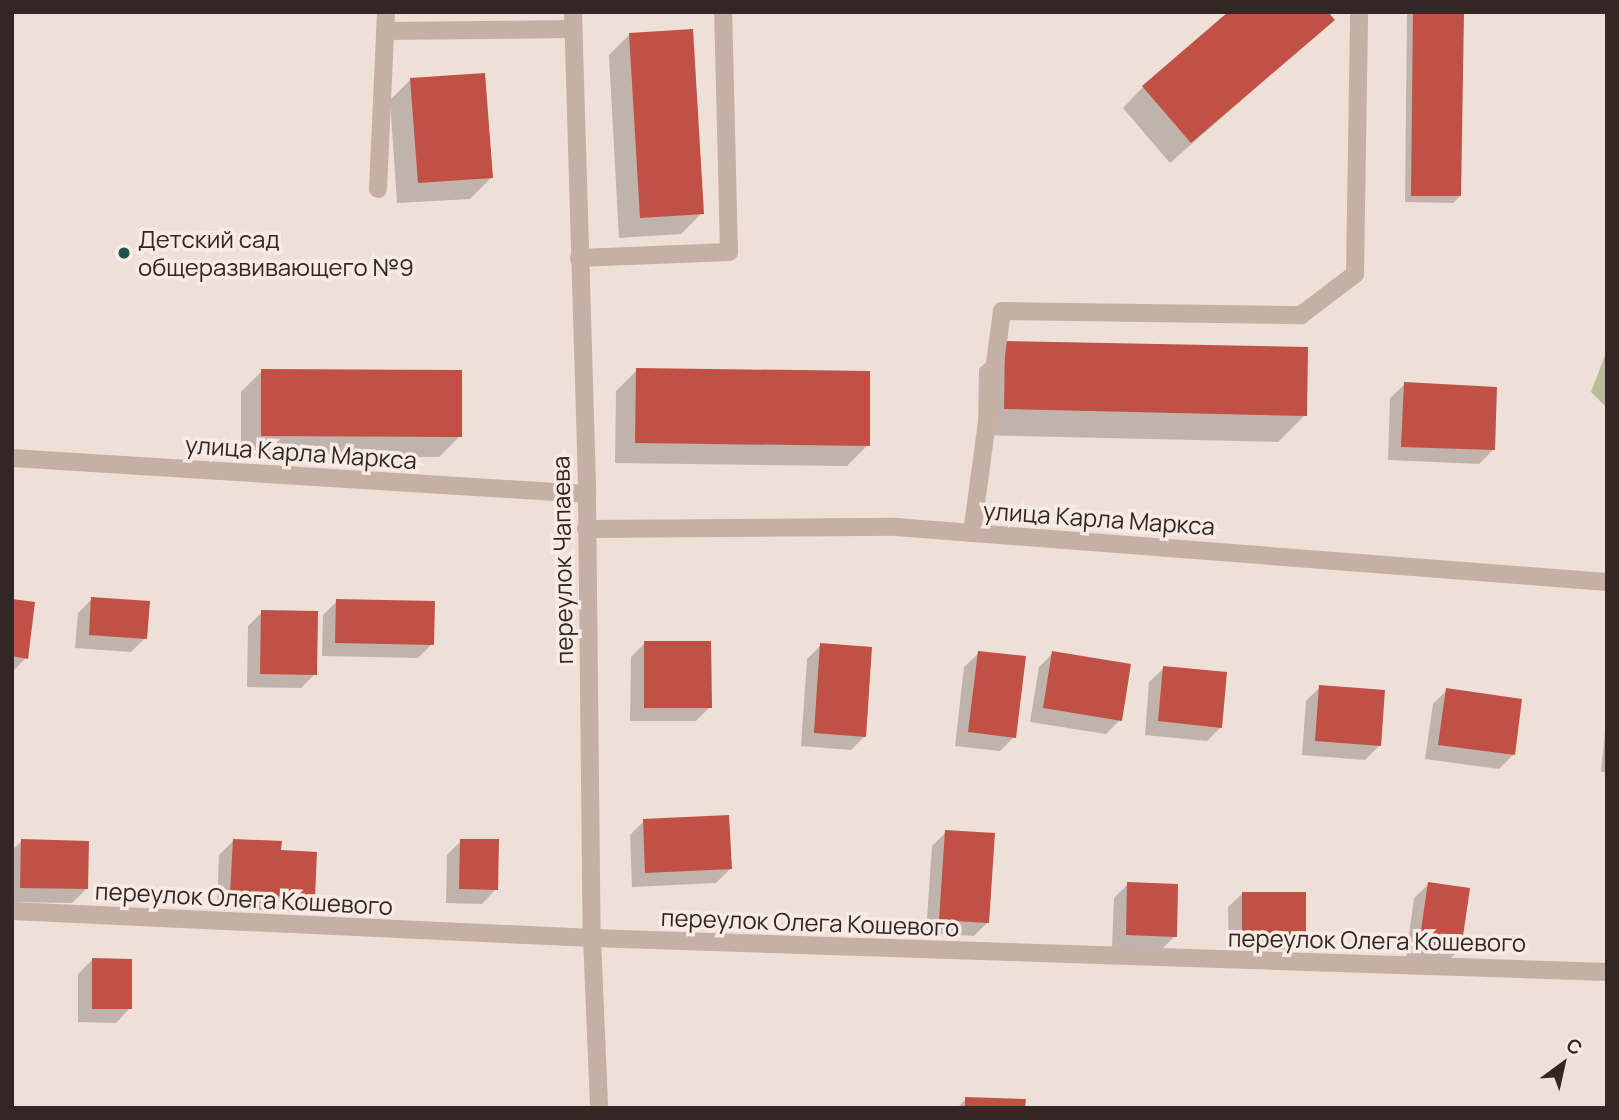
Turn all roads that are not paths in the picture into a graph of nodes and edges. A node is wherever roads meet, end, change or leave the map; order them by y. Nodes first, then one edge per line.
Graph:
1 (386, 12) edge
2 (723, 12) edge
3 (1359, 12) edge
4 (573, 21) edge
5 (386, 31) junction
6 (378, 189) dead end
7 (579, 258) junction
8 (12, 458) edge
9 (587, 494) junction
10 (586, 528) junction
11 (972, 533) junction
12 (1607, 582) edge
13 (12, 911) edge
14 (592, 938) junction
15 (1607, 972) edge
16 (599, 1108) edge

1 - 5 street
2 - 7 street
3 - 11 street
4 - 5 street
4 - 7 street, переулок Чапаева
5 - 6 street
7 - 9 street, переулок Чапаева
8 - 9 street, улица Карла Маркса
9 - 10 street, переулок Чапаева
10 - 11 street, улица Карла Маркса
10 - 14 street, переулок Чапаева
11 - 12 street, улица Карла Маркса
13 - 14 street, переулок Олега Кошевого
14 - 15 street, переулок Олега Кошевого
14 - 16 street, переулок Чапаева

